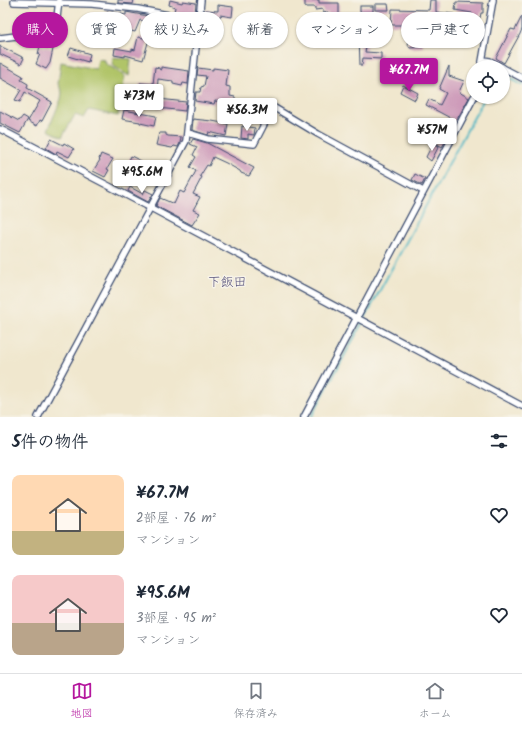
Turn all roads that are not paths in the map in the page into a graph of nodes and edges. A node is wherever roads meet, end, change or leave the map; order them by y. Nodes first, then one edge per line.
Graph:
1 (201, 0) edge
2 (493, 0) edge
3 (14, 2) dead end
4 (59, 2) edge
5 (153, 12) edge
6 (199, 12) edge
7 (0, 38) edge
8 (196, 48) edge
9 (483, 60) edge
10 (510, 71) edge
11 (522, 78) edge
12 (470, 104) edge
13 (0, 129) edge
14 (188, 133) junction
15 (423, 191) junction
16 (150, 207) junction
17 (358, 319) junction
18 (522, 406) edge
19 (38, 417) edge
20 (304, 417) edge

1 - 6 street
2 - 9 street
3 - 4 street
4 - 5 street
4 - 7 street
8 - 14 street
10 - 11 street
12 - 15 street
13 - 16 street
14 - 15 street
14 - 16 street
15 - 17 street
16 - 17 street
16 - 19 street
17 - 18 street
17 - 20 street

